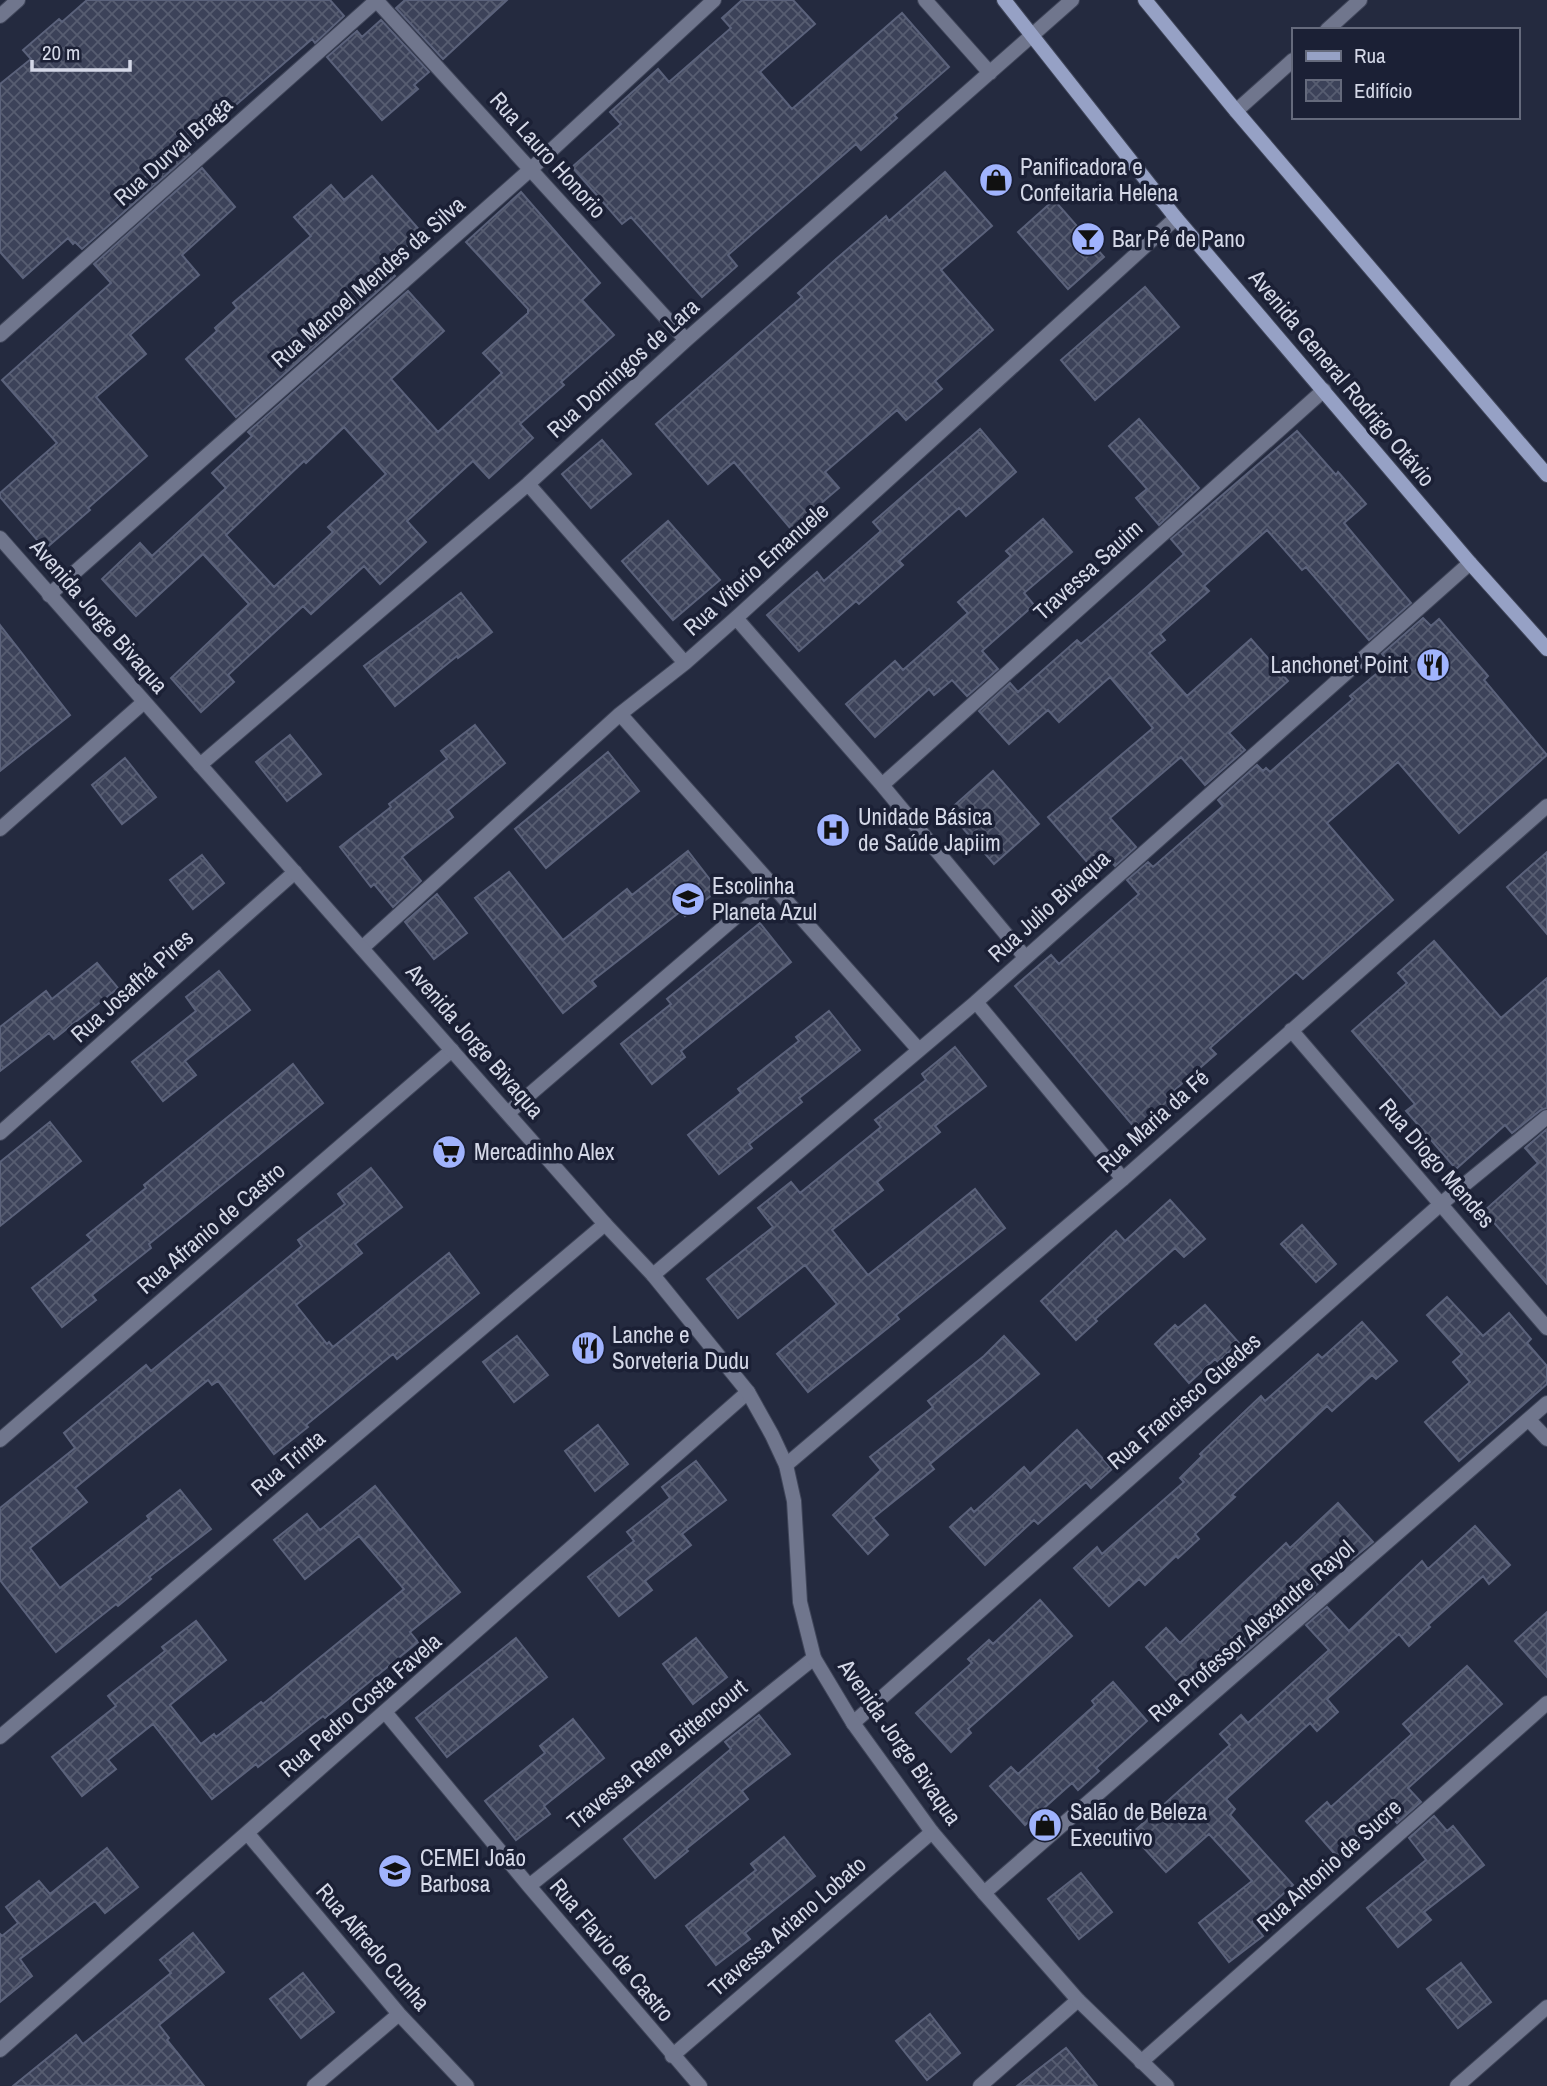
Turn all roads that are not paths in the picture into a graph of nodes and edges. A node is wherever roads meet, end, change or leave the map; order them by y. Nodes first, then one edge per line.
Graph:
1 (18, 0) edge
2 (377, 0) edge
3 (714, 0) edge
4 (925, 0) edge
5 (1004, 0) edge
6 (1072, 0) edge
7 (1145, 0) edge
8 (1360, 0) edge
9 (0, 16) edge
10 (1328, 28) edge
11 (1032, 35) junction
12 (1292, 61) edge
13 (990, 73) junction
14 (1236, 111) junction
15 (531, 169) junction
16 (1176, 219) junction
17 (0, 335) edge
18 (686, 340) junction
19 (1324, 390) junction
20 (1547, 475) edge
21 (528, 484) junction
22 (0, 539) edge
23 (1469, 563) junction
24 (49, 594) junction
25 (736, 618) junction
26 (1547, 649) edge
27 (685, 663) junction
28 (144, 702) junction
29 (620, 714) junction
30 (200, 765) junction
31 (882, 785) junction
32 (1547, 806) edge
33 (0, 829) edge
34 (295, 872) junction
35 (773, 885) junction
36 (362, 948) junction
37 (1025, 957) junction
38 (975, 1002) junction
39 (1291, 1030) junction
40 (452, 1050) junction
41 (919, 1050) junction
42 (508, 1113) junction
43 (1547, 1117) edge
44 (0, 1133) edge
45 (1123, 1179) junction
46 (1442, 1203) junction
47 (605, 1224) junction
48 (653, 1275) junction
49 (1547, 1328) edge
50 (748, 1392) junction
51 (1547, 1403) edge
52 (1529, 1420) junction
53 (1547, 1439) edge
54 (0, 1440) edge
55 (786, 1465) junction
56 (814, 1658) junction
57 (1547, 1703) edge
58 (385, 1712) junction
59 (853, 1723) junction
60 (0, 1737) edge
61 (932, 1832) junction
62 (248, 1834) junction
63 (528, 1886) junction
64 (984, 1893) junction
65 (1078, 2000) junction
66 (1547, 2007) edge
67 (400, 2014) junction
68 (0, 2050) edge
69 (672, 2056) junction
70 (1141, 2062) junction
71 (314, 2086) edge
72 (467, 2086) edge
73 (700, 2086) edge
74 (980, 2086) edge
75 (1167, 2086) edge
76 (1457, 2086) edge

1 - 9 street
2 - 15 street, Rua Lauro Honorio
2 - 17 street, Rua Durval Braga
3 - 15 street, Rua Manoel Mendes da Silva
4 - 13 street
5 - 11 main road, Avenida General Rodrigo Otávio
6 - 11 street, Rua Domingos de Lara
7 - 14 main road
8 - 10 street
11 - 13 street, Rua Domingos de Lara
11 - 16 main road, Avenida General Rodrigo Otávio
12 - 14 street
13 - 18 street, Rua Domingos de Lara
14 - 20 main road
15 - 18 street, Rua Lauro Honorio
15 - 24 street, Rua Manoel Mendes da Silva
16 - 19 main road, Avenida General Rodrigo Otávio
16 - 25 street, Rua Vitorio Emanuele
18 - 21 street, Rua Domingos de Lara
19 - 23 main road, Avenida General Rodrigo Otávio
19 - 31 street, Travessa Sauim
21 - 27 street
21 - 30 street, Rua Domingos de Lara
22 - 24 street, Avenida Jorge Bivaqua
23 - 26 main road, Avenida General Rodrigo Otávio
23 - 37 street, Rua Julio Bivaqua
24 - 28 street, Avenida Jorge Bivaqua
25 - 27 street, Rua Vitorio Emanuele
25 - 31 street
27 - 29 street, Rua Vitorio Emanuele
28 - 30 street, Avenida Jorge Bivaqua
28 - 33 street
29 - 35 street
29 - 36 street, Rua Vitorio Emanuele
30 - 34 street, Avenida Jorge Bivaqua
31 - 37 street
32 - 39 street, Rua Maria da Fé
34 - 36 street, Avenida Jorge Bivaqua
34 - 44 street, Rua Josafhá Pires
35 - 41 street
35 - 42 street
36 - 40 street, Avenida Jorge Bivaqua
37 - 38 street, Rua Julio Bivaqua
38 - 41 street, Rua Julio Bivaqua
38 - 45 street
39 - 45 street, Rua Maria da Fé
39 - 46 street, Rua Diogo Mendes
40 - 42 street, Avenida Jorge Bivaqua
40 - 54 street, Rua Afranio de Castro
41 - 48 street, Rua Julio Bivaqua
42 - 47 street, Avenida Jorge Bivaqua
43 - 46 street, Rua Francisco Guedes
45 - 55 street, Rua Maria da Fé
46 - 49 street, Rua Diogo Mendes
46 - 59 street, Rua Francisco Guedes
47 - 48 street, Avenida Jorge Bivaqua
47 - 60 street, Rua Trinta
48 - 50 street, Avenida Jorge Bivaqua
50 - 55 street, Avenida Jorge Bivaqua
50 - 58 street, Rua Pedro Costa Favela
51 - 52 street, Rua Professor Alexandre Rayol
52 - 53 street
52 - 64 street, Rua Professor Alexandre Rayol
55 - 56 street, Avenida Jorge Bivaqua
56 - 59 street, Avenida Jorge Bivaqua
56 - 63 street, Travessa Rene Bittencourt
57 - 70 street, Rua Antonio de Sucre
58 - 62 street, Rua Pedro Costa Favela
58 - 63 street, Rua Flavio de Castro
59 - 61 street, Avenida Jorge Bivaqua
61 - 64 street, Avenida Jorge Bivaqua
61 - 69 street, Travessa Ariano Lobato
62 - 67 street, Rua Alfredo Cunha
62 - 68 street, Rua Pedro Costa Favela
63 - 69 street, Rua Flavio de Castro
64 - 65 street, Avenida Jorge Bivaqua
65 - 70 street, Avenida Jorge Bivaqua
65 - 74 street
66 - 76 street
67 - 71 street
67 - 72 street, Rua Alfredo Cunha
69 - 73 street, Rua Flavio de Castro
70 - 75 street, Avenida Jorge Bivaqua

